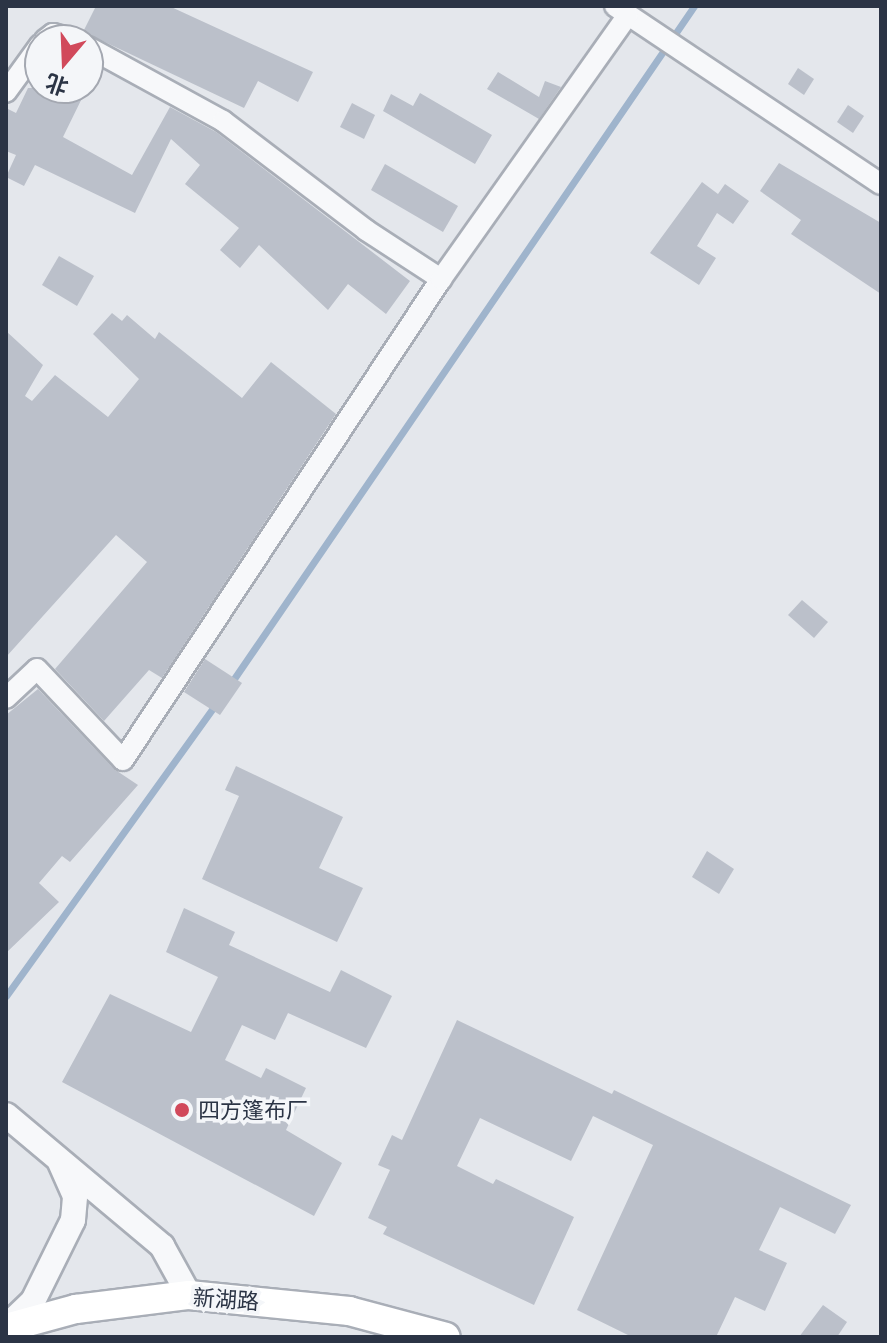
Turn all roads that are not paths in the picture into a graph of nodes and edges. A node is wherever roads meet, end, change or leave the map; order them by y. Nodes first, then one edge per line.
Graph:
1 (627, 15) edge
2 (104, 56) edge
3 (24, 67) edge
4 (6, 92) edge
5 (881, 184) edge
6 (441, 279) junction
7 (6, 698) edge
8 (6, 1115) edge
9 (52, 1152) junction
10 (189, 1295) junction
11 (6, 1327) edge
12 (446, 1337) edge

1 - 5 street
1 - 6 street
2 - 6 street
3 - 4 street
6 - 7 street
8 - 9 street
9 - 10 street
9 - 11 street
10 - 11 main road, 新湖路
10 - 12 main road, 新湖路

